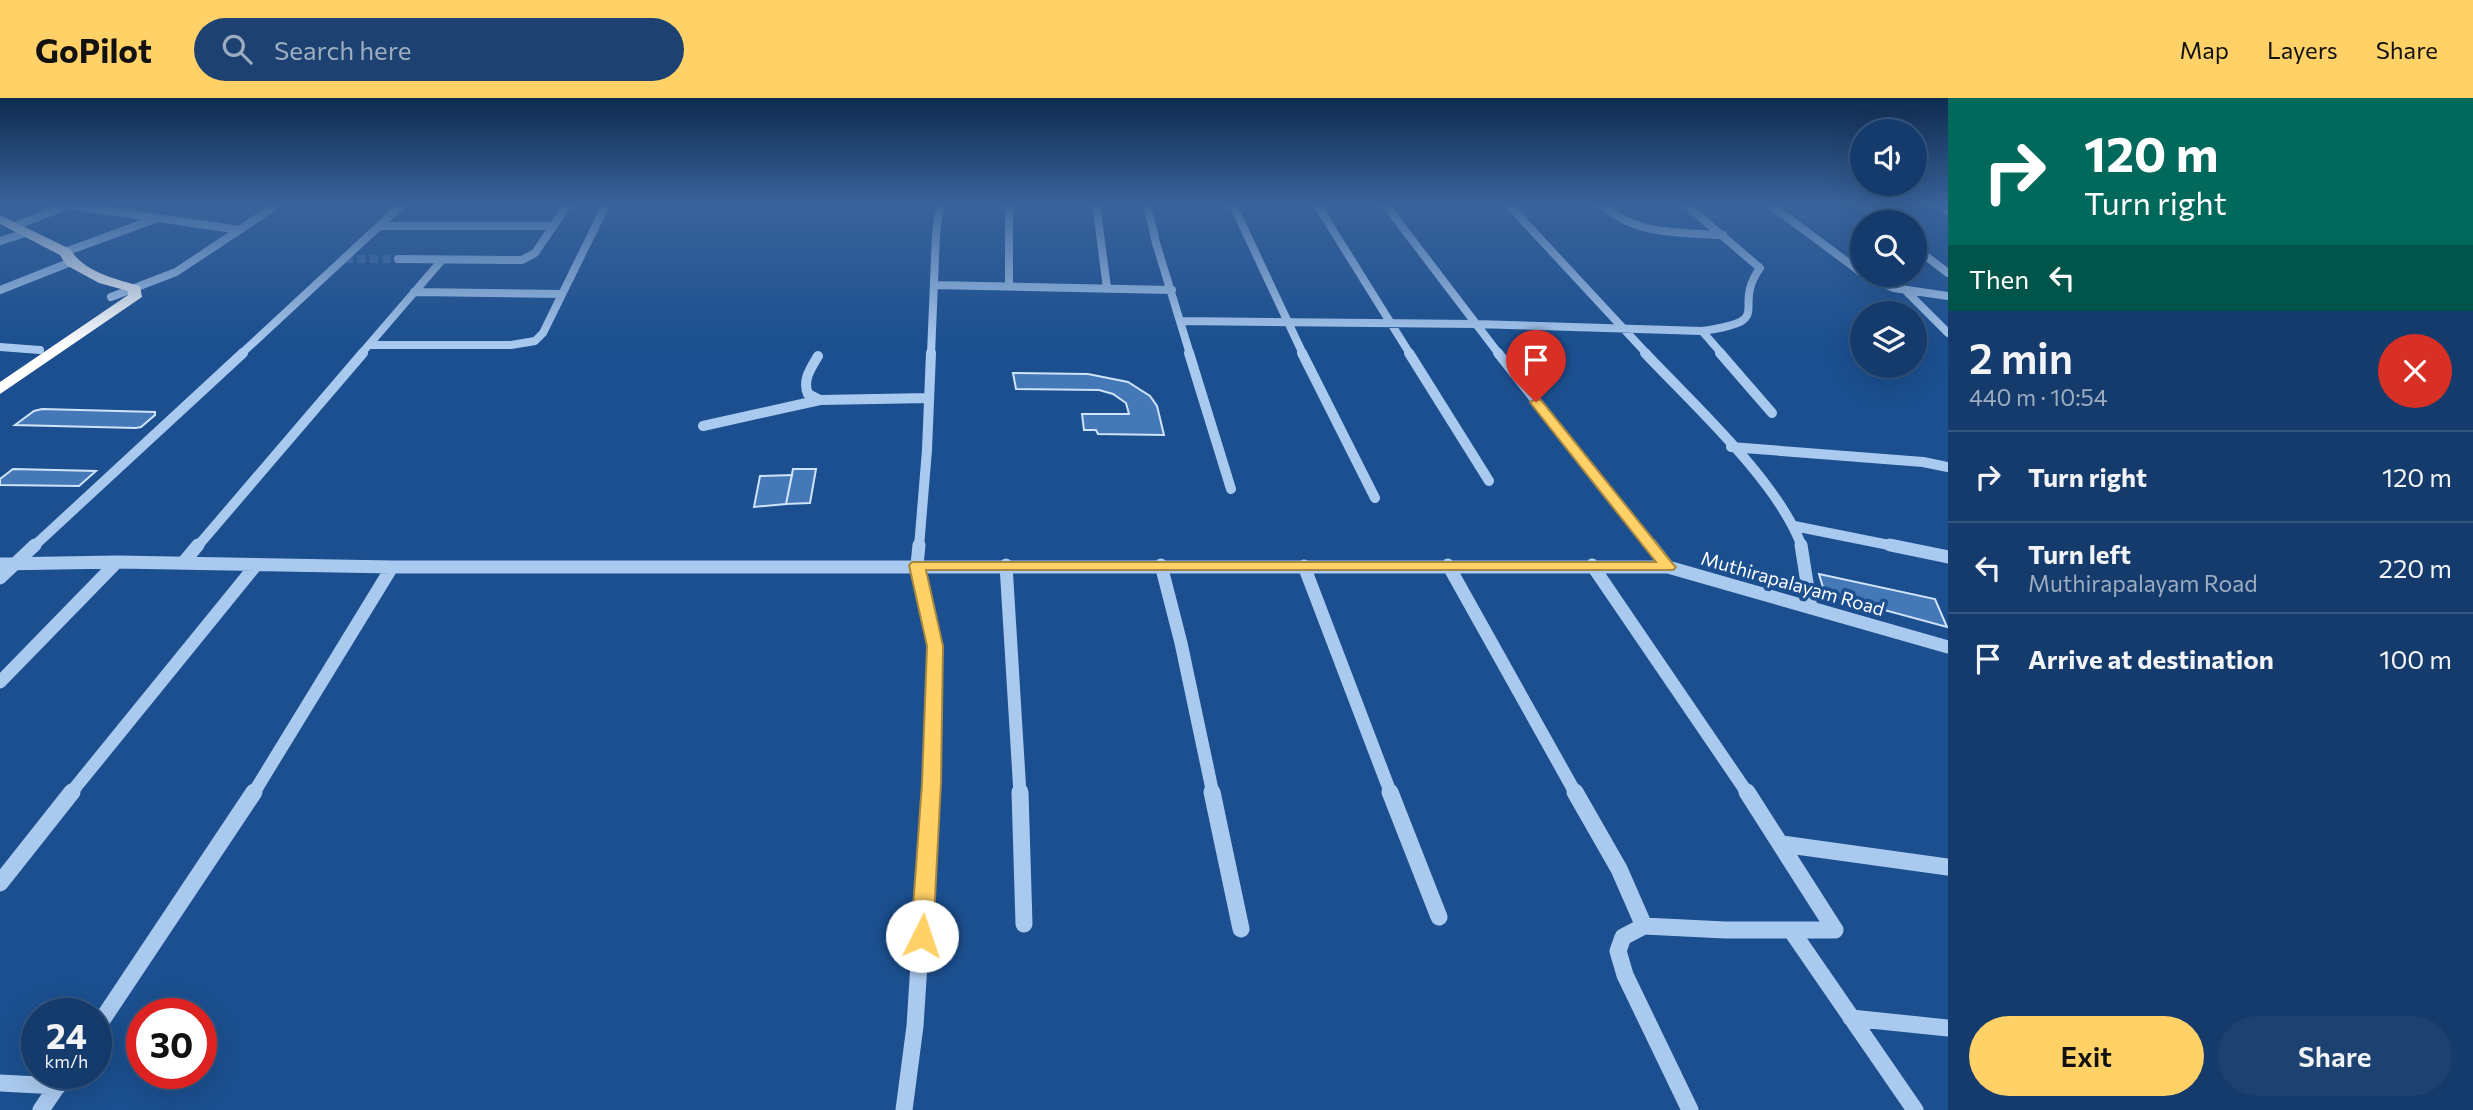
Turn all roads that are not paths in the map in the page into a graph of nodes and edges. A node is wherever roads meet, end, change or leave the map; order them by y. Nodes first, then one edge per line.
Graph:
1 (56, 250) edge
2 (84, 250) edge
3 (209, 250) edge
4 (354, 250) tunnel mouth
5 (537, 250) edge
6 (584, 250) edge
7 (937, 250) edge
8 (1009, 250) edge
9 (1102, 250) edge
10 (1158, 250) edge
11 (1254, 250) edge
12 (1344, 250) edge
13 (1420, 250) edge
14 (1550, 250) edge
15 (1740, 250) edge
16 (1832, 250) edge
17 (68, 257) junction
18 (1927, 257) edge
19 (398, 259) tunnel mouth
20 (442, 260) junction
21 (1850, 264) edge
22 (1948, 273) edge
23 (104, 280) junction
24 (934, 285) junction
25 (1009, 286) junction
26 (1896, 287) edge
27 (1107, 288) junction
28 (135, 289) junction
29 (0, 290) edge
30 (1172, 290) junction
31 (1906, 291) junction
32 (414, 292) junction
33 (562, 294) junction
34 (1948, 296) edge
35 (111, 297) junction
36 (1182, 321) junction
37 (1287, 322) junction
38 (1388, 323) junction
39 (1476, 324) junction
40 (1621, 329) junction
41 (1702, 331) junction
42 (1948, 334) edge
43 (369, 345) junction
44 (0, 347) edge
45 (40, 351) junction
46 (818, 356) dead end
47 (0, 377) edge
48 (0, 389) edge
49 (929, 398) junction
50 (820, 400) junction
51 (1772, 414) dead end
52 (703, 426) dead end
53 (1731, 447) junction
54 (1948, 467) edge
55 (1489, 481) dead end
56 (1231, 489) dead end
57 (1375, 498) dead end
58 (1794, 526) junction
59 (1948, 557) edge
60 (117, 562) junction
61 (183, 563) junction
62 (16, 564) junction
63 (0, 565) edge
64 (256, 565) junction
65 (917, 565) junction
66 (1006, 565) junction
67 (1161, 565) junction
68 (1448, 565) junction
69 (1592, 565) junction
70 (1304, 566) junction
71 (392, 567) junction
72 (1668, 567) junction
73 (0, 578) edge
74 (1811, 608) junction
75 (1948, 647) edge
76 (0, 682) edge
77 (1782, 844) junction
78 (1948, 867) edge
79 (0, 883) edge
80 (1439, 917) dead end
81 (1024, 923) dead end
82 (1644, 926) junction
83 (1241, 929) dead end
84 (1791, 930) junction
85 (112, 1005) edge
86 (1852, 1018) junction
87 (1948, 1028) edge
88 (21, 1082) edge
89 (0, 1083) edge
90 (55, 1089) edge
91 (41, 1110) edge
92 (904, 1110) edge
93 (1690, 1110) edge
94 (1915, 1110) edge

1 - 17 highway
2 - 17 street
3 - 28 street
4 - 62 street
5 - 20 street
6 - 33 street
7 - 24 street
8 - 25 street
9 - 27 street
10 - 30 street
11 - 37 street
12 - 38 street
13 - 39 street
14 - 40 street
15 - 41 street
16 - 21 street
17 - 23 highway
17 - 29 street
18 - 22 street
19 - 20 street
20 - 32 street
23 - 28 highway
23 - 35 highway
24 - 25 street
24 - 49 street
25 - 27 street
26 - 31 street
27 - 30 street
28 - 35 street
28 - 48 highway
30 - 36 street
31 - 34 street
31 - 42 street
32 - 33 street
32 - 43 street
33 - 43 street
35 - 45 highway
36 - 37 street
36 - 56 street
37 - 38 street
37 - 57 street
38 - 39 street
38 - 55 street
39 - 40 street
39 - 72 street
40 - 41 street
40 - 53 street
41 - 51 street
43 - 61 street
44 - 45 street
45 - 47 highway
46 - 50 street
49 - 50 street
49 - 65 street
50 - 52 street
53 - 54 street
53 - 58 street
58 - 59 street
58 - 74 street
60 - 61 street, Muthirapalayam Road
60 - 62 street, Muthirapalayam Road
60 - 76 street
61 - 64 street, Muthirapalayam Road
62 - 63 street, Muthirapalayam Road
62 - 73 street
64 - 71 street, Muthirapalayam Road
64 - 79 street
65 - 66 street, Muthirapalayam Road
65 - 71 street, Muthirapalayam Road
65 - 92 street
66 - 67 street, Muthirapalayam Road
66 - 81 street
67 - 70 street, Muthirapalayam Road
67 - 83 street
68 - 69 street, Muthirapalayam Road
68 - 70 street, Muthirapalayam Road
68 - 82 street
69 - 72 street, Muthirapalayam Road
69 - 77 street
70 - 80 street
71 - 85 street
72 - 74 street, Muthirapalayam Road
74 - 75 street, Muthirapalayam Road
77 - 78 street
77 - 84 street
82 - 84 street
82 - 93 street
84 - 86 street
86 - 87 street
86 - 94 street
88 - 89 street
90 - 91 street

